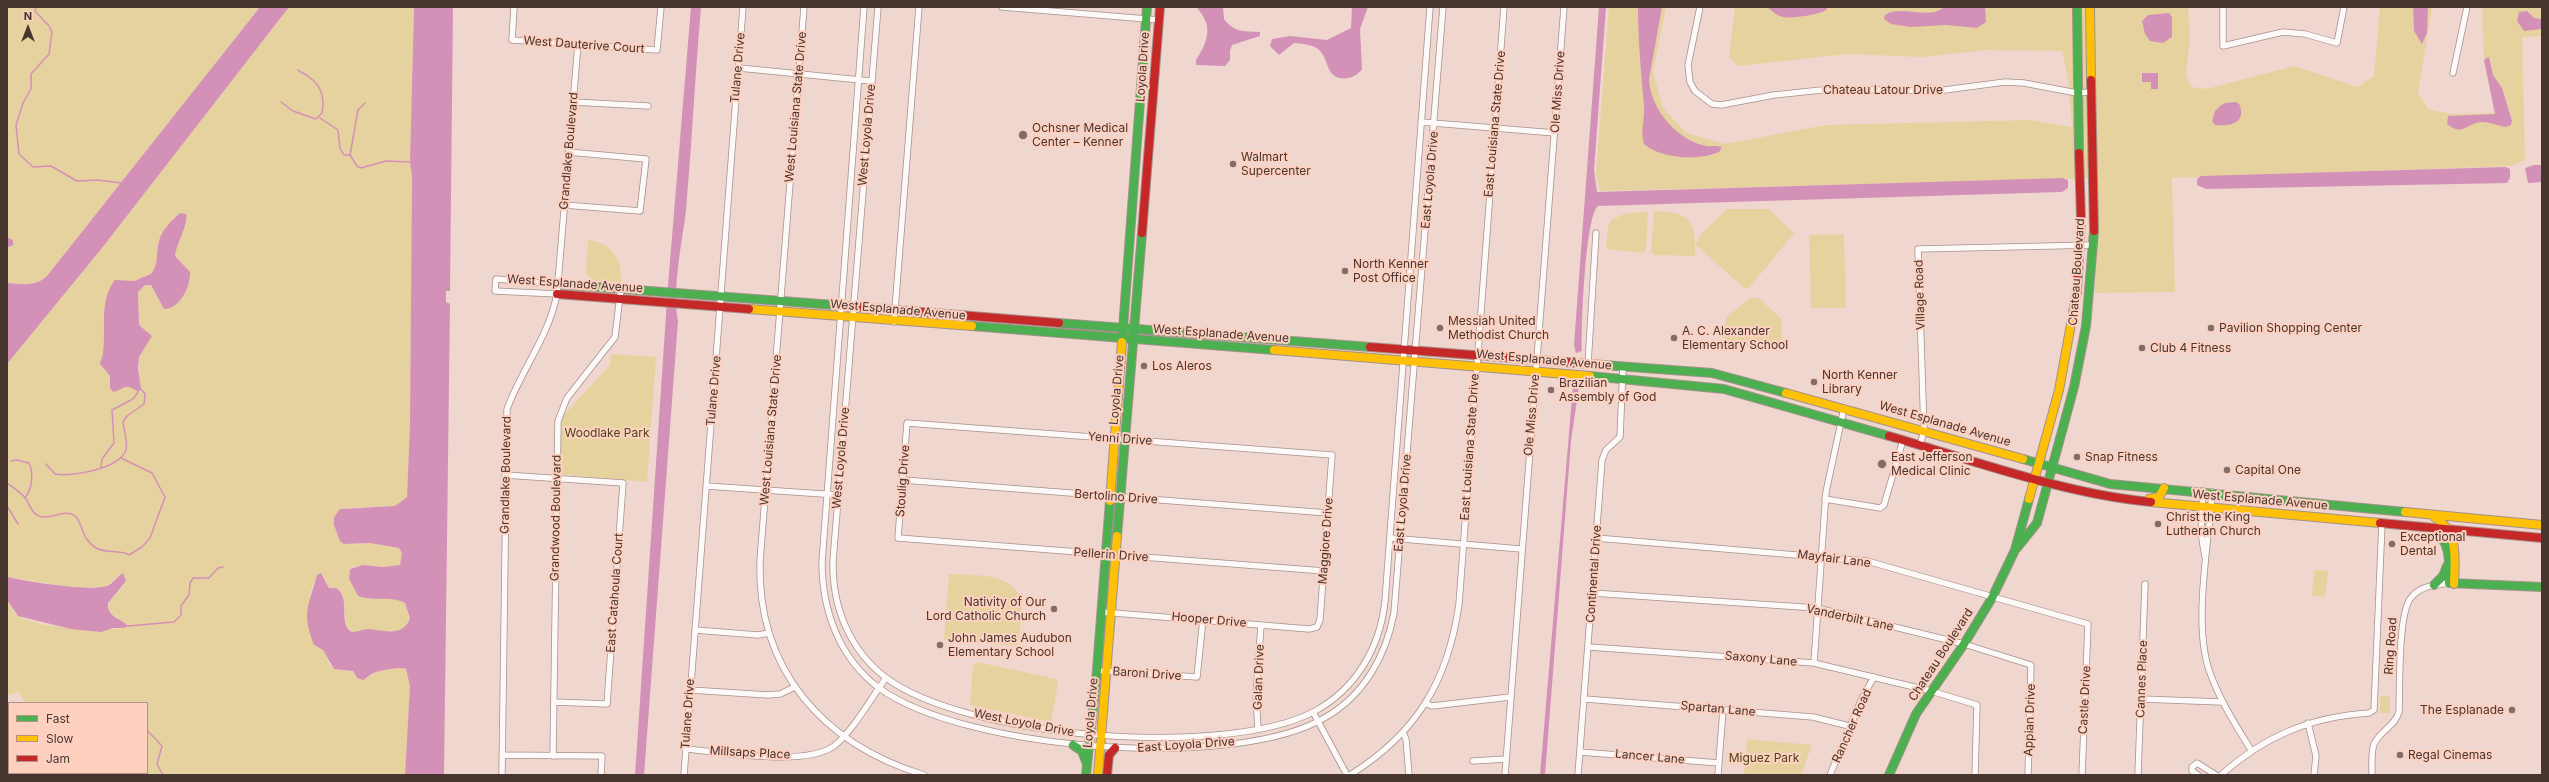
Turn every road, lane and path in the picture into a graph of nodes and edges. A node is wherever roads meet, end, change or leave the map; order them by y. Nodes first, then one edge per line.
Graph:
1 (514, 7) edge
2 (661, 7) edge
3 (743, 7) edge
4 (804, 7) edge
5 (864, 7) edge
6 (878, 7) edge
7 (919, 7) edge
8 (1002, 7) edge
9 (1147, 7) edge
10 (1160, 7) edge
11 (1430, 7) edge
12 (1443, 7) edge
13 (1504, 7) edge
14 (1564, 7) edge
15 (1700, 7) edge
16 (2077, 7) edge
17 (2090, 7) edge
18 (2223, 7) edge
19 (2344, 7) edge
20 (2468, 7) edge
21 (1146, 18) junction
22 (1159, 20) junction
23 (578, 44) junction
24 (2076, 51) junction
25 (2090, 51) junction
26 (739, 68) junction
27 (2453, 73) dead end
28 (799, 75) junction
29 (858, 80) junction
30 (872, 81) junction
31 (2090, 92) junction
32 (2077, 93) junction
33 (573, 102) junction
34 (648, 106) dead end
35 (1140, 109) junction
36 (1152, 110) junction
37 (1420, 122) junction
38 (1434, 123) junction
39 (1496, 128) junction
40 (1555, 133) junction
41 (568, 152) junction
42 (2079, 172) junction
43 (2092, 172) junction
44 (564, 205) junction
45 (1596, 234) dead end
46 (2081, 244) junction
47 (2094, 245) junction
48 (558, 284) junction
49 (621, 288) junction
50 (2078, 290) junction
51 (2090, 291) junction
52 (557, 294) junction
53 (721, 296) junction
54 (621, 299) junction
55 (781, 300) junction
56 (840, 306) junction
57 (854, 307) junction
58 (2076, 307) junction
59 (720, 308) junction
60 (2088, 308) junction
61 (895, 311) junction
62 (781, 312) junction
63 (839, 318) junction
64 (853, 319) junction
65 (894, 322) junction
66 (1124, 329) junction
67 (1134, 330) junction
68 (1207, 335) junction
69 (1123, 338) junction
70 (1259, 338) junction
71 (1133, 339) junction
72 (1310, 342) junction
73 (1206, 345) junction
74 (1365, 346) junction
75 (1258, 349) junction
76 (1404, 350) junction
77 (1416, 351) junction
78 (1310, 353) junction
79 (1477, 355) junction
80 (1364, 357) junction
81 (1121, 360) junction
82 (1537, 360) junction
83 (1132, 361) junction
84 (1403, 361) junction
85 (1415, 362) junction
86 (1588, 364) junction
87 (1476, 366) junction
88 (1623, 367) junction
89 (1646, 368) junction
90 (1536, 371) junction
91 (1698, 372) junction
92 (1623, 380) junction
93 (1651, 382) junction
94 (2062, 384) junction
95 (1688, 385) junction
96 (2074, 387) junction
97 (1844, 408) junction
98 (1872, 416) junction
99 (1840, 422) junction
100 (907, 423) joint
101 (1895, 423) junction
102 (1866, 430) junction
103 (1924, 431) junction
104 (1893, 438) junction
105 (1115, 439) junction
106 (1125, 440) junction
107 (1903, 440) junction
108 (1920, 445) junction
109 (1976, 446) junction
110 (1943, 451) junction
111 (1994, 451) junction
112 (1332, 455) joint
113 (2014, 456) junction
114 (1974, 459) junction
115 (1986, 463) junction
116 (2040, 464) junction
117 (2052, 467) junction
118 (505, 475) junction
119 (556, 477) junction
120 (2036, 478) junction
121 (903, 480) junction
122 (2048, 481) junction
123 (2110, 484) junction
124 (706, 486) junction
125 (2148, 487) junction
126 (2164, 488) junction
127 (2083, 489) junction
128 (766, 490) junction
129 (2203, 491) junction
130 (2212, 492) junction
131 (827, 494) junction
132 (838, 495) junction
133 (1111, 497) junction
134 (1120, 497) junction
135 (2116, 497) junction
136 (1825, 499) junction
137 (2132, 500) junction
138 (2301, 501) junction
139 (2202, 506) junction
140 (2212, 507) junction
141 (2373, 509) junction
142 (1328, 514) junction
143 (2426, 514) junction
144 (2300, 515) junction
145 (2023, 519) junction
146 (2339, 519) junction
147 (2497, 520) junction
148 (2037, 523) junction
149 (2382, 523) junction
150 (2542, 525) edge
151 (2427, 528) junction
152 (2450, 530) junction
153 (2477, 532) junction
154 (2542, 534) edge
155 (2518, 536) junction
156 (898, 538) joint
157 (1390, 538) junction
158 (1596, 538) junction
159 (2542, 538) edge
160 (1400, 539) junction
161 (1462, 544) junction
162 (1521, 549) junction
163 (2015, 550) junction
164 (1105, 554) junction
165 (1116, 555) junction
166 (1820, 555) junction
167 (2206, 558) junction
168 (2448, 563) junction
169 (1324, 571) junction
170 (2452, 583) junction
171 (2144, 584) dead end
172 (2434, 585) junction
173 (2542, 587) edge
174 (1592, 593) junction
175 (1992, 598) junction
176 (1817, 608) junction
177 (1102, 612) junction
178 (1111, 613) junction
179 (1203, 620) junction
180 (1261, 624) junction
181 (2088, 624) joint
182 (1317, 627) joint
183 (694, 630) junction
184 (769, 633) junction
185 (1964, 644) junction
186 (1589, 647) junction
187 (1814, 663) junction
188 (2031, 665) joint
189 (1097, 670) junction
190 (1106, 671) junction
191 (1874, 677) junction
192 (886, 678) junction
193 (795, 687) junction
194 (879, 687) junction
195 (690, 690) junction
196 (1931, 691) junction
197 (1510, 698) junction
198 (1584, 699) junction
199 (2141, 699) junction
200 (554, 702) junction
201 (2221, 702) junction
202 (1425, 703) junction
203 (1723, 710) junction
204 (1313, 712) junction
205 (1318, 722) junction
206 (2308, 723) junction
207 (1850, 726) junction
208 (1258, 728) junction
209 (1402, 733) junction
210 (1091, 734) junction
211 (1102, 736) junction
212 (843, 737) junction
213 (1073, 745) junction
214 (1090, 747) junction
215 (1100, 748) junction
216 (1115, 748) junction
217 (686, 749) junction
218 (2252, 750) junction
219 (1580, 752) junction
220 (502, 755) junction
221 (553, 756) junction
222 (1506, 759) junction
223 (1473, 761) dead end
224 (1719, 763) junction
225 (1087, 772) edge
226 (502, 775) edge
227 (601, 775) edge
228 (684, 775) edge
229 (921, 775) edge
230 (1098, 775) edge
231 (1107, 775) edge
232 (1348, 775) edge
233 (1409, 775) edge
234 (1505, 775) edge
235 (1578, 775) edge
236 (1718, 775) edge
237 (1830, 775) edge
238 (1889, 775) edge
239 (1975, 775) edge
240 (2028, 775) edge
241 (2082, 775) edge
242 (2138, 775) edge
243 (2198, 775) edge
244 (2216, 775) edge
245 (2221, 775) edge
246 (2314, 775) edge
247 (2372, 775) edge

1 - 23 street, West Dauterive Court
2 - 23 street, West Dauterive Court
3 - 26 street, Tulane Drive
4 - 28 street, West Louisiana State Drive
5 - 29 street, West Loyola Drive
6 - 30 street, West Loyola Drive
7 - 61 street
8 - 21 street
9 - 21 main road, Loyola Drive
10 - 22 main road, Loyola Drive
11 - 37 street, East Loyola Drive
12 - 38 street, East Loyola Drive
13 - 39 street, East Louisiana State Drive
14 - 40 street, Ole Miss Drive
15 - 32 street, Chateau Latour Drive
16 - 24 main road, Chateau Boulevard
17 - 25 main road, Chateau Boulevard
18 - 19 street
20 - 27 street
21 - 22 street
21 - 35 main road, Loyola Drive
22 - 36 main road, Loyola Drive
23 - 33 street, Grandlake Boulevard
24 - 25 main road
24 - 32 main road, Chateau Boulevard
25 - 31 main road, Chateau Boulevard
26 - 28 street
26 - 53 street, Tulane Drive
28 - 29 street
28 - 55 street, West Louisiana State Drive
29 - 30 street
29 - 56 street, West Loyola Drive
30 - 57 street, West Loyola Drive
31 - 32 street, Chateau Latour Drive
31 - 43 main road, Chateau Boulevard
32 - 42 main road, Chateau Boulevard
33 - 34 street
33 - 41 street, Grandlake Boulevard
35 - 36 main road
35 - 66 main road, Loyola Drive
36 - 67 main road, Loyola Drive
37 - 38 street
37 - 76 street, East Loyola Drive
38 - 39 street
38 - 77 street, East Loyola Drive
39 - 40 street
39 - 79 street, East Louisiana State Drive
40 - 82 street, Ole Miss Drive
41 - 44 street, Grandlake Boulevard
41 - 44 street
42 - 43 main road
42 - 46 main road, Chateau Boulevard
43 - 47 main road, Chateau Boulevard
44 - 48 street, Grandlake Boulevard
45 - 86 street
46 - 47 street, Village Road
46 - 50 main road, Chateau Boulevard
46 - 103 street, Village Road
47 - 51 main road, Chateau Boulevard
48 - 49 main road, West Esplanade Avenue
48 - 52 street, Grandlake Boulevard
48 - 52 street, West Esplanade Avenue
49 - 53 main road, West Esplanade Avenue
49 - 54 street, Grandwood Boulevard
50 - 51 main road
50 - 58 main road, Chateau Boulevard
51 - 60 main road, Chateau Boulevard
52 - 54 main road, West Esplanade Avenue
52 - 118 street, Grandlake Boulevard
53 - 55 main road, West Esplanade Avenue
53 - 59 street, Tulane Drive
54 - 59 main road, West Esplanade Avenue
54 - 119 street, Grandwood Boulevard
55 - 56 main road, West Esplanade Avenue
55 - 62 street, West Louisiana State Drive
56 - 57 main road, West Esplanade Avenue
56 - 63 street, West Loyola Drive
57 - 61 main road, West Esplanade Avenue
57 - 64 street, West Loyola Drive
58 - 60 main road
58 - 94 main road, Chateau Boulevard
59 - 62 main road, West Esplanade Avenue
59 - 124 street, Tulane Drive
60 - 96 main road, Chateau Boulevard
61 - 65 street
61 - 66 main road, West Esplanade Avenue
62 - 63 main road, West Esplanade Avenue
62 - 128 street, West Louisiana State Drive
63 - 64 main road, West Esplanade Avenue
63 - 131 street, West Loyola Drive
64 - 65 main road, West Esplanade Avenue
64 - 132 street, West Loyola Drive
65 - 69 main road, West Esplanade Avenue
66 - 67 main road, West Esplanade Avenue
66 - 69 main road, Loyola Drive
67 - 68 main road, West Esplanade Avenue
67 - 71 main road, Loyola Drive
68 - 70 main road, West Esplanade Avenue
68 - 73 main road
69 - 71 main road, West Esplanade Avenue
69 - 81 main road, Loyola Drive
70 - 72 main road, West Esplanade Avenue
70 - 75 main road
71 - 73 main road, West Esplanade Avenue
71 - 83 main road, Loyola Drive
72 - 74 main road, West Esplanade Avenue
72 - 78 main road
73 - 75 main road, West Esplanade Avenue
74 - 76 main road, West Esplanade Avenue
74 - 80 main road
75 - 78 main road, West Esplanade Avenue
76 - 77 main road, West Esplanade Avenue
76 - 84 street, East Loyola Drive
77 - 79 main road, West Esplanade Avenue
77 - 85 street, East Loyola Drive
78 - 80 main road, West Esplanade Avenue
79 - 82 main road, West Esplanade Avenue
79 - 87 street, East Louisiana State Drive
80 - 84 main road, West Esplanade Avenue
81 - 83 main road
81 - 105 main road, Loyola Drive
82 - 86 main road, West Esplanade Avenue
82 - 90 street, Ole Miss Drive
83 - 106 main road, Loyola Drive
84 - 85 main road, West Esplanade Avenue
84 - 157 street, East Loyola Drive
85 - 87 main road, West Esplanade Avenue
85 - 160 street, East Loyola Drive
86 - 88 main road, West Esplanade Avenue
87 - 90 main road, West Esplanade Avenue
87 - 161 street, East Louisiana State Drive
88 - 89 main road, West Esplanade Avenue
88 - 92 street, Continental Drive
89 - 91 main road, West Esplanade Avenue
89 - 93 main road
90 - 92 main road, West Esplanade Avenue
90 - 162 street, Ole Miss Drive
91 - 95 main road
91 - 97 main road, West Esplanade Avenue
92 - 93 main road, West Esplanade Avenue
92 - 158 street, Continental Drive
93 - 95 main road, West Esplanade Avenue
94 - 96 main road
94 - 116 main road, Chateau Boulevard
95 - 99 main road, West Esplanade Avenue
96 - 117 main road, Chateau Boulevard
97 - 98 main road, West Esplanade Avenue
97 - 99 street
98 - 101 main road, West Esplanade Avenue
98 - 102 main road
99 - 102 main road, West Esplanade Avenue
99 - 136 street
100 - 105 street, Yenni Drive
100 - 121 street, Stoulig Drive
101 - 103 main road, West Esplanade Avenue
101 - 104 main road
102 - 104 main road, West Esplanade Avenue
103 - 108 street, Village Road
103 - 109 main road, West Esplanade Avenue
104 - 107 main road, West Esplanade Avenue
105 - 106 street, Yenni Drive
105 - 133 main road, Loyola Drive
106 - 112 street, Yenni Drive
106 - 134 main road, Loyola Drive
107 - 108 main road, West Esplanade Avenue
107 - 136 street
108 - 110 main road, West Esplanade Avenue
109 - 110 main road
109 - 111 main road, West Esplanade Avenue
110 - 114 main road, West Esplanade Avenue
111 - 113 main road, West Esplanade Avenue
111 - 114 main road
112 - 142 street, Maggiore Drive
113 - 115 main road
113 - 116 main road, West Esplanade Avenue
114 - 115 main road, West Esplanade Avenue
115 - 120 main road, West Esplanade Avenue
116 - 117 main road, West Esplanade Avenue
116 - 120 main road, Chateau Boulevard
117 - 122 main road, Chateau Boulevard
117 - 123 main road, West Esplanade Avenue
118 - 119 street
118 - 220 street, Grandlake Boulevard
119 - 200 street, Grandwood Boulevard
119 - 200 street, East Catahoula Court
120 - 122 main road, West Esplanade Avenue
120 - 145 main road, Chateau Boulevard
121 - 133 street, Bertolino Drive
121 - 156 street, Stoulig Drive
122 - 127 main road, West Esplanade Avenue
122 - 148 main road, Chateau Boulevard
123 - 125 main road, West Esplanade Avenue
123 - 127 main road
124 - 128 street
124 - 183 street, Tulane Drive
125 - 126 main road, West Esplanade Avenue
125 - 135 main road
126 - 129 main road, West Esplanade Avenue
126 - 137 main road
127 - 135 main road, West Esplanade Avenue
128 - 131 street
128 - 184 street, West Louisiana State Drive
129 - 130 main road, West Esplanade Avenue
129 - 139 street
130 - 138 main road, West Esplanade Avenue
130 - 140 street
131 - 132 street
131 - 194 street, West Loyola Drive
132 - 192 street, West Loyola Drive
133 - 134 street, Bertolino Drive
133 - 164 main road, Loyola Drive
134 - 142 street, Bertolino Drive
134 - 165 main road, Loyola Drive
135 - 137 main road, West Esplanade Avenue
136 - 166 street
137 - 139 main road, West Esplanade Avenue
138 - 141 main road, West Esplanade Avenue
138 - 144 main road
139 - 140 main road, West Esplanade Avenue
139 - 167 street
140 - 144 main road, West Esplanade Avenue
140 - 167 street
141 - 143 main road, West Esplanade Avenue
141 - 146 main road
142 - 169 street, Maggiore Drive
143 - 147 main road, West Esplanade Avenue
143 - 152 main road
144 - 146 main road, West Esplanade Avenue
145 - 148 main road
145 - 163 main road, Chateau Boulevard
146 - 149 main road, West Esplanade Avenue
147 - 150 main road, West Esplanade Avenue
147 - 153 main road
148 - 163 main road, Chateau Boulevard
149 - 151 main road, West Esplanade Avenue
149 - 206 street
151 - 152 main road, West Esplanade Avenue
151 - 168 main road
152 - 153 main road, West Esplanade Avenue
152 - 170 main road
153 - 155 main road, West Esplanade Avenue
154 - 155 main road
155 - 159 main road, West Esplanade Avenue
156 - 164 street, Pellerin Drive
157 - 160 street
157 - 204 street, East Loyola Drive
158 - 166 street, Mayfair Lane
158 - 174 street, Continental Drive
160 - 161 street
160 - 205 street, East Loyola Drive
161 - 162 street
161 - 202 street, East Louisiana State Drive
162 - 197 street, Ole Miss Drive
163 - 175 main road, Chateau Boulevard
164 - 165 street, Pellerin Drive
164 - 177 main road, Loyola Drive
165 - 169 street, Pellerin Drive
165 - 178 main road, Loyola Drive
166 - 175 street, Mayfair Lane
166 - 176 street
167 - 201 street
168 - 170 main road
168 - 172 main road
169 - 182 street, Maggiore Drive
170 - 172 street, Ring Road
170 - 173 main road, Ring Road
171 - 199 street, Cannes Place
172 - 247 street, Ring Road
174 - 176 street, Vanderbilt Lane
174 - 186 street, Continental Drive
175 - 181 street, Mayfair Lane
175 - 185 main road, Chateau Boulevard
176 - 185 street, Vanderbilt Lane
176 - 187 street
177 - 178 street, Hooper Drive
177 - 189 main road, Loyola Drive
178 - 179 street, Hooper Drive
178 - 190 main road, Loyola Drive
179 - 180 street, Hooper Drive
179 - 190 street, Baroni Drive
180 - 182 street, Hooper Drive
180 - 208 street, Galan Drive
181 - 241 street, Castle Drive
183 - 184 street
183 - 195 street, Tulane Drive
184 - 193 street, West Louisiana State Drive
185 - 188 street, Vanderbilt Lane
185 - 196 main road, Chateau Boulevard
186 - 187 street, Saxony Lane
186 - 198 street, Continental Drive
187 - 191 street, Saxony Lane
188 - 240 street, Appian Drive
189 - 190 street, Baroni Drive
189 - 210 main road, Loyola Drive
190 - 211 main road, Loyola Drive
191 - 196 street, Saxony Lane
191 - 207 street, Rancher Road
192 - 194 street, Millsaps Place
192 - 210 street, West Loyola Drive
193 - 195 street
193 - 212 street, West Louisiana State Drive
194 - 212 street, Millsaps Place
194 - 213 street, West Loyola Drive
195 - 217 street, Tulane Drive
196 - 238 main road, Chateau Boulevard
196 - 239 street, Saxony Lane
197 - 202 street
197 - 222 street, Ole Miss Drive
198 - 203 street, Spartan Lane
198 - 219 street, Continental Drive
199 - 201 street
199 - 242 street, Cannes Place
200 - 221 street, Grandwood Boulevard
201 - 218 street
202 - 209 street, East Louisiana State Drive
203 - 207 street, Spartan Lane
203 - 224 street
204 - 205 street
204 - 208 street, East Loyola Drive
205 - 216 street, East Loyola Drive
205 - 232 street
206 - 218 street
206 - 246 street
207 - 237 street, Rancher Road
208 - 211 street, East Loyola Drive
209 - 232 street, East Louisiana State Drive
209 - 233 street
210 - 211 street, East Loyola Drive
210 - 214 main road, Loyola Drive
211 - 215 main road, Loyola Drive
212 - 217 street, Millsaps Place
212 - 229 street, West Louisiana State Drive
213 - 214 street, East Loyola Drive
213 - 225 main road
214 - 215 street, East Loyola Drive
214 - 225 main road, Loyola Drive
215 - 216 street, East Loyola Drive
215 - 230 main road, Loyola Drive
216 - 231 main road
217 - 228 street, Tulane Drive
218 - 245 street
219 - 224 street, Lancer Lane
219 - 235 street, Continental Drive
220 - 221 street
220 - 226 street, Grandlake Boulevard
221 - 227 street
222 - 223 street
222 - 234 street, Ole Miss Drive
224 - 236 street
243 - 244 street

